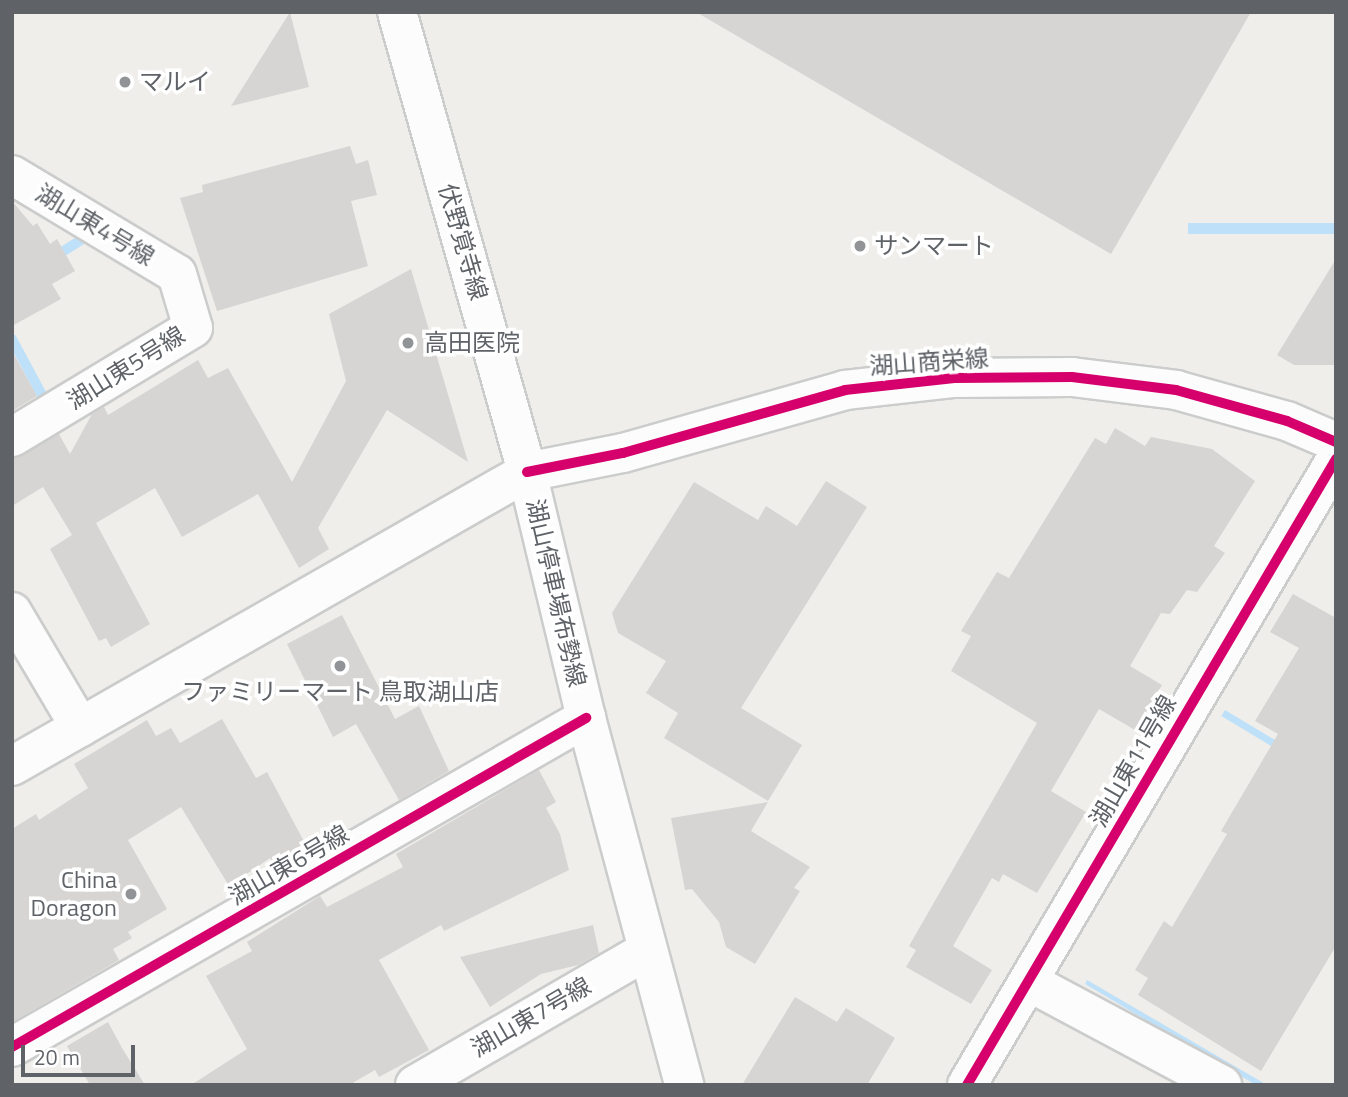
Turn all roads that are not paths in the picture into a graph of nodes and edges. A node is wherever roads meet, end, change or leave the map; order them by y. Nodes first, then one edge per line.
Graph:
1 (397, 12) edge
2 (12, 175) edge
3 (177, 274) joint
4 (12, 437) edge
5 (1336, 442) edge
6 (1336, 459) edge
7 (527, 472) junction
8 (12, 612) edge
9 (586, 718) junction
10 (80, 727) junction
11 (12, 766) edge
12 (648, 950) junction
13 (1029, 982) junction
14 (12, 1047) edge
15 (415, 1085) edge
16 (684, 1085) edge
17 (967, 1085) edge
18 (1222, 1085) edge

1 - 7 street, 伏野覚寺線
2 - 3 street, 湖山東4号線
3 - 4 street, 湖山東5号線
5 - 7 street, 湖山商栄線
6 - 13 street, 湖山東11号線
7 - 9 street, 湖山停車場布勢線
7 - 10 street, 湖山停車場布勢線
8 - 10 street
9 - 12 street, 湖山停車場布勢線
9 - 14 street, 湖山東6号線
10 - 11 street, 湖山停車場布勢線
12 - 15 street, 湖山東7号線
12 - 16 street, 湖山停車場布勢線
13 - 17 street, 湖山東11号線
13 - 18 street

